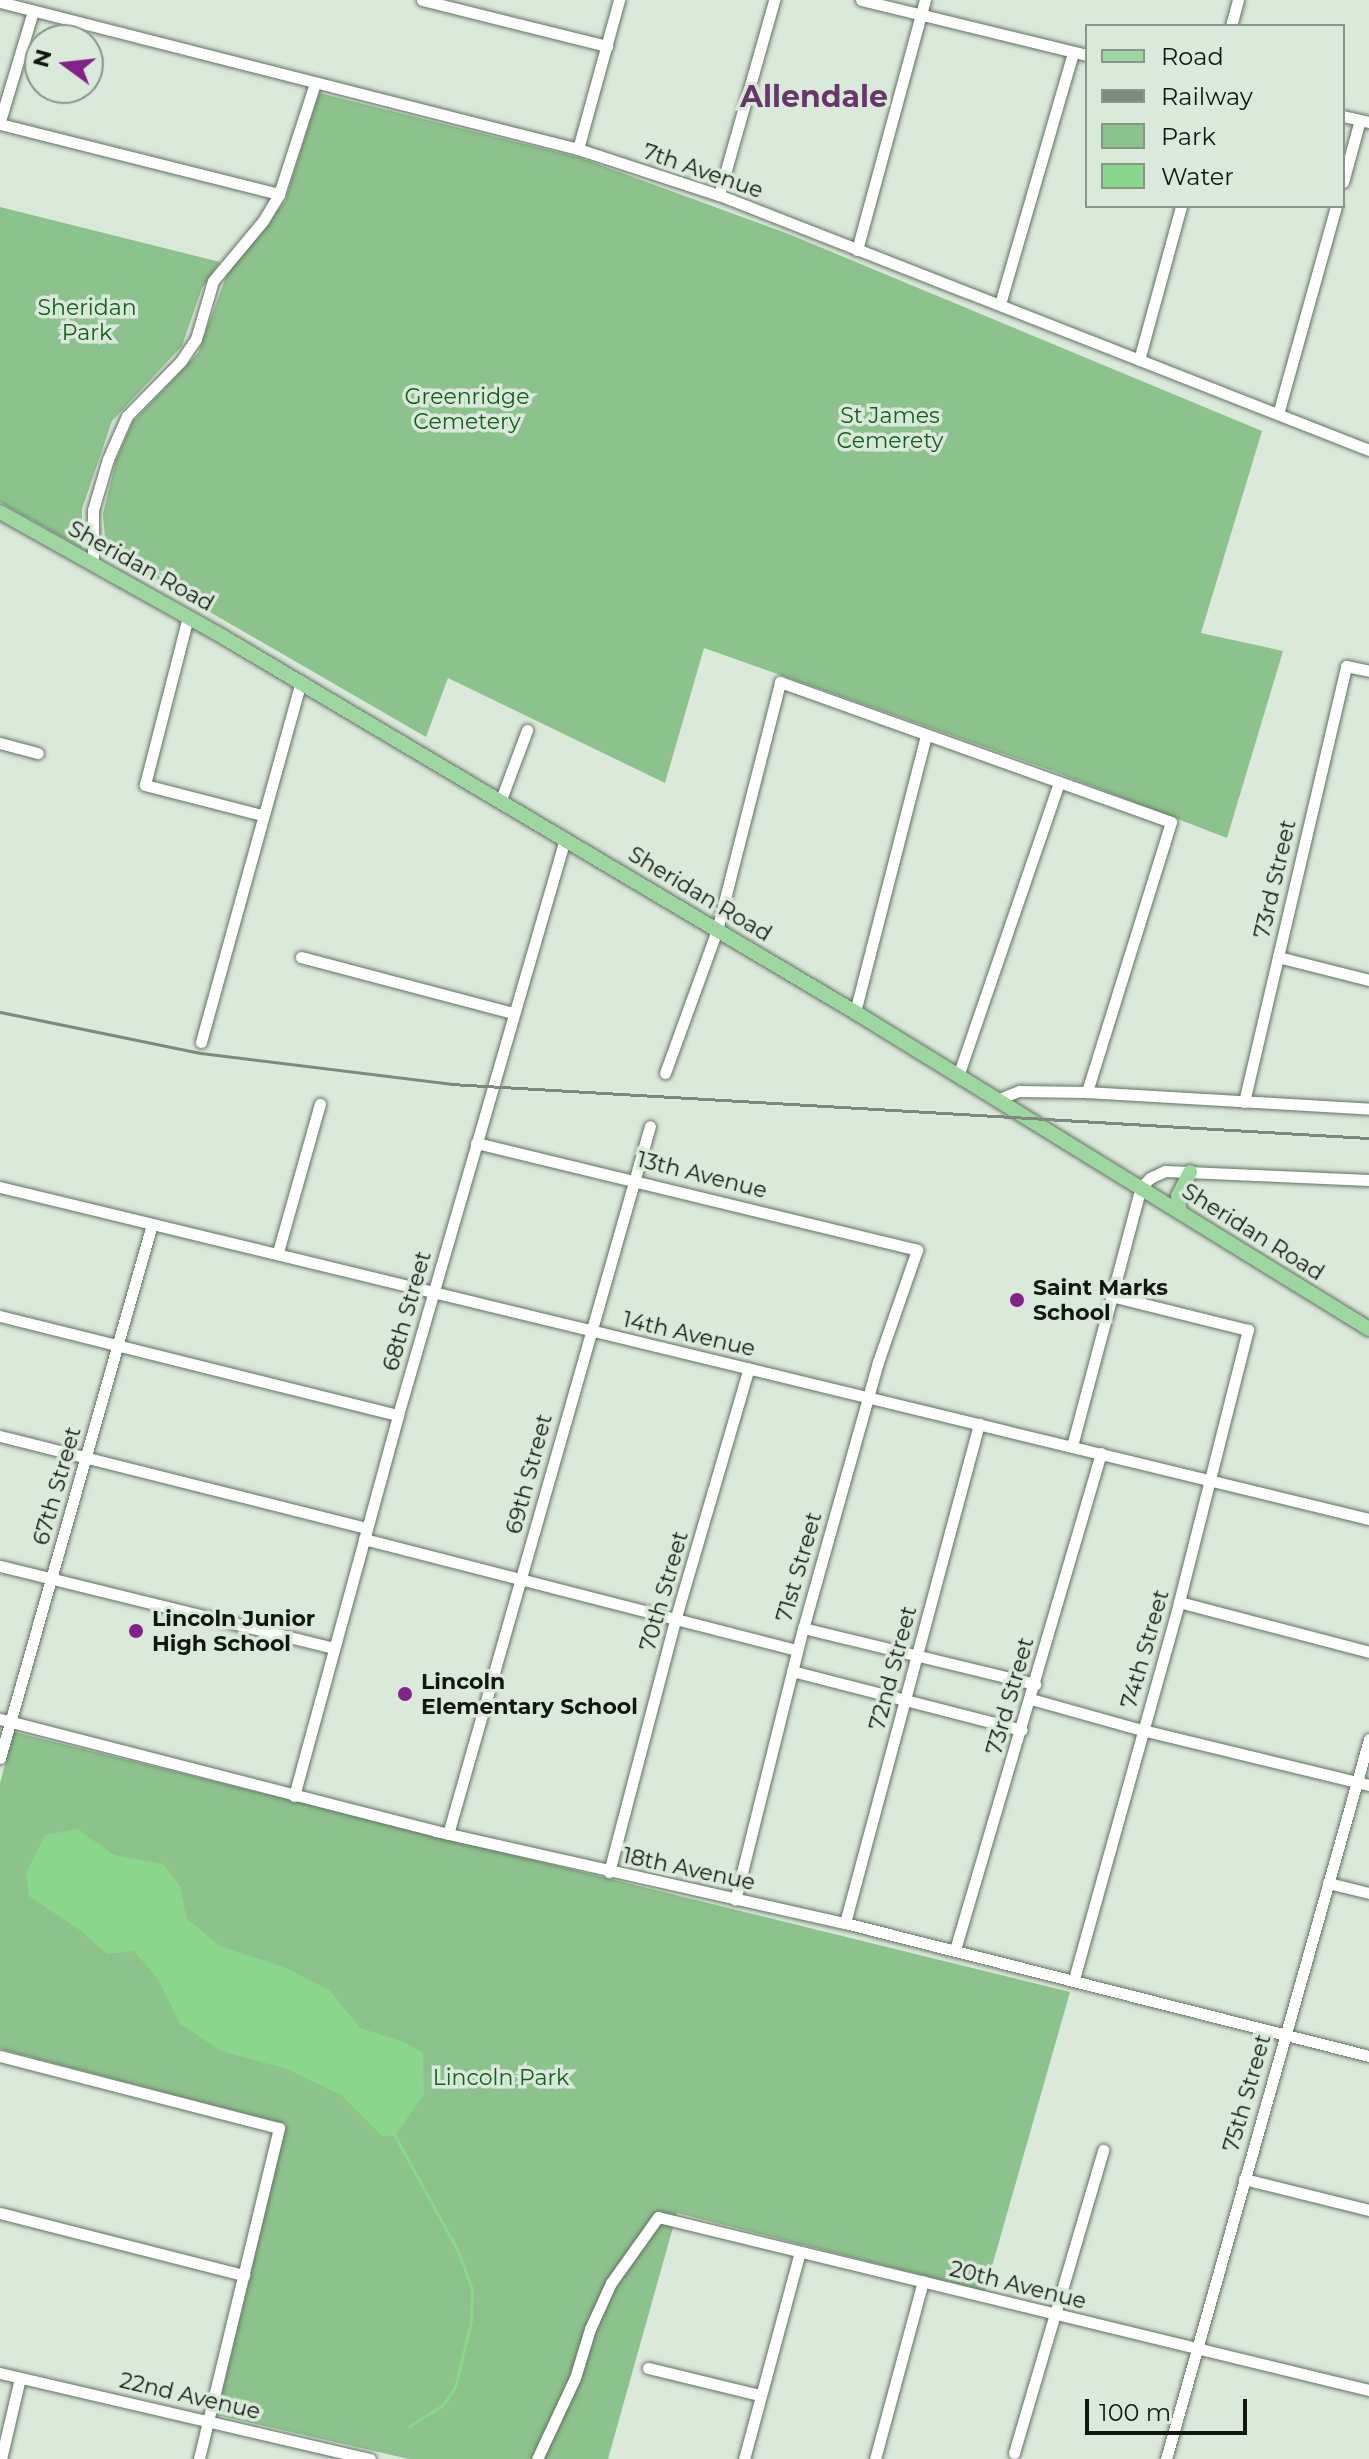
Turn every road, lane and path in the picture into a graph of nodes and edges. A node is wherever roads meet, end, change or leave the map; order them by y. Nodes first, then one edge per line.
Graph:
1 (422, 0) edge
2 (619, 0) edge
3 (774, 0) edge
4 (861, 0) edge
5 (925, 0) edge
6 (1238, 0) edge
7 (0, 2) edge
8 (33, 11) junction
9 (920, 15) junction
10 (1232, 24) edge
11 (607, 46) junction
12 (1073, 52) junction
13 (1085, 55) edge
14 (315, 83) junction
15 (1345, 116) edge
16 (1365, 121) edge
17 (0, 122) edge
18 (578, 149) junction
19 (1345, 176) edge
20 (279, 194) junction
21 (719, 195) junction
22 (1180, 208) edge
23 (1335, 208) edge
24 (857, 250) junction
25 (1000, 304) junction
26 (1139, 360) junction
27 (1278, 414) junction
28 (1369, 450) edge
29 (0, 512) edge
30 (93, 564) junction
31 (188, 617) junction
32 (1369, 671) edge
33 (301, 682) junction
34 (527, 730) dead end
35 (926, 735) junction
36 (0, 743) edge
37 (38, 753) dead end
38 (1059, 783) junction
39 (500, 802) junction
40 (262, 815) junction
41 (565, 839) junction
42 (717, 930) junction
43 (301, 957) dead end
44 (1278, 957) junction
45 (1369, 980) edge
46 (855, 1012) junction
47 (513, 1013) junction
48 (201, 1042) dead end
49 (665, 1073) dead end
50 (958, 1076) junction
51 (1087, 1092) junction
52 (999, 1099) junction
53 (1244, 1102) junction
54 (320, 1104) dead end
55 (1369, 1109) edge
56 (650, 1126) dead end
57 (476, 1143) junction
58 (1190, 1172) junction
59 (634, 1179) junction
60 (1369, 1180) edge
61 (0, 1187) edge
62 (1141, 1187) junction
63 (1180, 1212) junction
64 (152, 1224) junction
65 (917, 1250) joint
66 (278, 1252) junction
67 (433, 1294) junction
68 (1112, 1296) junction
69 (0, 1316) edge
70 (1369, 1329) edge
71 (589, 1331) junction
72 (117, 1345) junction
73 (749, 1368) junction
74 (868, 1397) junction
75 (398, 1415) junction
76 (979, 1424) junction
77 (0, 1436) edge
78 (1072, 1446) junction
79 (1101, 1453) junction
80 (85, 1457) junction
81 (1209, 1482) junction
82 (1369, 1519) edge
83 (366, 1534) junction
84 (0, 1566) edge
85 (51, 1579) junction
86 (520, 1581) junction
87 (1179, 1602) junction
88 (676, 1617) junction
89 (803, 1628) junction
90 (333, 1648) junction
91 (797, 1650) junction
92 (1369, 1652) edge
93 (917, 1654) junction
94 (792, 1671) junction
95 (1035, 1684) junction
96 (1031, 1699) junction
97 (905, 1700) junction
98 (5, 1720) edge
99 (1022, 1730) junction
100 (1142, 1730) junction
101 (1369, 1739) edge
102 (0, 1758) edge
103 (1363, 1783) edge
104 (294, 1796) junction
105 (448, 1834) junction
106 (609, 1872) junction
107 (1328, 1883) junction
108 (1369, 1893) edge
109 (735, 1900) junction
110 (845, 1923) junction
111 (955, 1950) junction
112 (1074, 1979) junction
113 (1284, 2034) junction
114 (0, 2056) edge
115 (1369, 2056) edge
116 (1103, 2150) dead end
117 (1244, 2179) junction
118 (1369, 2210) edge
119 (0, 2213) edge
120 (800, 2252) junction
121 (244, 2275) junction
122 (923, 2281) junction
123 (1055, 2315) junction
124 (1197, 2349) junction
125 (648, 2368) dead end
126 (0, 2373) edge
127 (20, 2378) junction
128 (1369, 2390) edge
129 (760, 2395) junction
130 (209, 2420) junction
131 (1014, 2453) dead end
132 (1, 2459) edge
133 (199, 2459) edge
134 (370, 2459) edge
135 (537, 2459) edge
136 (744, 2459) edge
137 (875, 2459) edge
138 (1166, 2459) edge

1 - 11 street
2 - 11 street
3 - 21 street
4 - 9 street
5 - 9 street
6 - 10 street
7 - 8 street, 7th Avenue
8 - 14 street, 7th Avenue
8 - 17 street
9 - 12 street
9 - 24 street
11 - 18 street
12 - 13 street
12 - 25 street
14 - 18 street, 7th Avenue
14 - 20 street
15 - 16 street
16 - 19 street
17 - 20 street
18 - 21 street, 7th Avenue
20 - 30 street
21 - 24 street, 7th Avenue
22 - 26 street
23 - 27 street
24 - 25 street, 7th Avenue
25 - 26 street, 7th Avenue
26 - 27 street, 7th Avenue
27 - 28 street, 7th Avenue
29 - 30 main road, Sheridan Road
30 - 31 main road, Sheridan Road
31 - 33 main road, Sheridan Road
31 - 40 street
32 - 44 street, 73rd Street
33 - 39 main road, Sheridan Road
33 - 40 street
34 - 39 street
35 - 38 street
35 - 42 street
35 - 46 street
36 - 37 street
38 - 50 street
38 - 51 street
39 - 41 main road, Sheridan Road
40 - 48 street
41 - 42 main road, Sheridan Road
41 - 47 street, 68th Street
42 - 46 main road, Sheridan Road
42 - 49 street
43 - 47 street
44 - 45 street
44 - 53 street, 73rd Street
46 - 50 main road, Sheridan Road
47 - 57 street, 68th Street
50 - 52 main road, Sheridan Road
51 - 52 street
51 - 53 street
52 - 62 main road, Sheridan Road
53 - 55 street
54 - 66 street
56 - 59 street, 69th Street
57 - 59 street, 13th Avenue
57 - 67 street, 68th Street
58 - 60 street
58 - 62 street
58 - 63 main road
59 - 65 street, 13th Avenue
59 - 71 street, 69th Street
61 - 64 street, 14th Avenue
62 - 63 main road, Sheridan Road
62 - 68 street
63 - 70 main road, Sheridan Road
64 - 66 street, 14th Avenue
64 - 72 street, 67th Street
65 - 74 street, 71st Street
66 - 67 street, 14th Avenue
67 - 71 street, 14th Avenue
67 - 75 street, 68th Street
68 - 78 street
68 - 81 street, 74th Street
69 - 72 street
71 - 73 street, 14th Avenue
71 - 86 street, 69th Street
72 - 75 street
72 - 80 street, 67th Street
73 - 74 street, 14th Avenue
73 - 88 street, 70th Street
74 - 76 street, 14th Avenue
74 - 89 street, 71st Street
75 - 83 street, 68th Street
76 - 78 street, 14th Avenue
76 - 93 street, 72nd Street
77 - 80 street
78 - 79 street, 14th Avenue
79 - 81 street, 14th Avenue
79 - 95 street, 73rd Street
80 - 83 street
80 - 85 street, 67th Street
81 - 82 street, 14th Avenue
81 - 87 street, 74th Street
83 - 86 street
83 - 90 street, 68th Street
84 - 85 street
85 - 90 street
85 - 98 street, 67th Street
86 - 88 street
86 - 105 street, 69th Street
87 - 92 street
87 - 100 street, 74th Street
88 - 91 street
88 - 106 street, 70th Street
89 - 91 street, 71st Street
89 - 93 street
90 - 104 street, 68th Street
91 - 94 street, 71st Street
93 - 95 street
93 - 97 street, 72nd Street
94 - 97 street
94 - 109 street, 71st Street
95 - 96 street, 73rd Street
96 - 99 street, 73rd Street
96 - 100 street
97 - 99 street
97 - 110 street, 72nd Street
98 - 102 street, 67th Street
98 - 104 street, 18th Avenue
99 - 111 street, 73rd Street
100 - 103 street
100 - 112 street, 74th Street
101 - 103 street, 75th Street
103 - 107 street, 75th Street
104 - 105 street, 18th Avenue
105 - 106 street, 18th Avenue
106 - 109 street, 18th Avenue
107 - 108 street
107 - 113 street, 75th Street
109 - 110 street, 18th Avenue
110 - 111 street, 18th Avenue
111 - 112 street, 18th Avenue
112 - 113 street, 18th Avenue
113 - 115 street, 18th Avenue
113 - 117 street, 75th Street
114 - 121 street
116 - 123 street
117 - 118 street
117 - 124 street, 75th Street
119 - 121 street
120 - 122 street, 20th Avenue
120 - 129 street
120 - 135 street, 20th Avenue
121 - 130 street
122 - 123 street, 20th Avenue
122 - 137 street
123 - 124 street, 20th Avenue
123 - 131 street
124 - 128 street, 20th Avenue
124 - 138 street, 75th Street
125 - 129 street
126 - 127 street, 22nd Avenue
127 - 130 street, 22nd Avenue
127 - 132 street
129 - 136 street
130 - 133 street
130 - 134 street, 22nd Avenue

